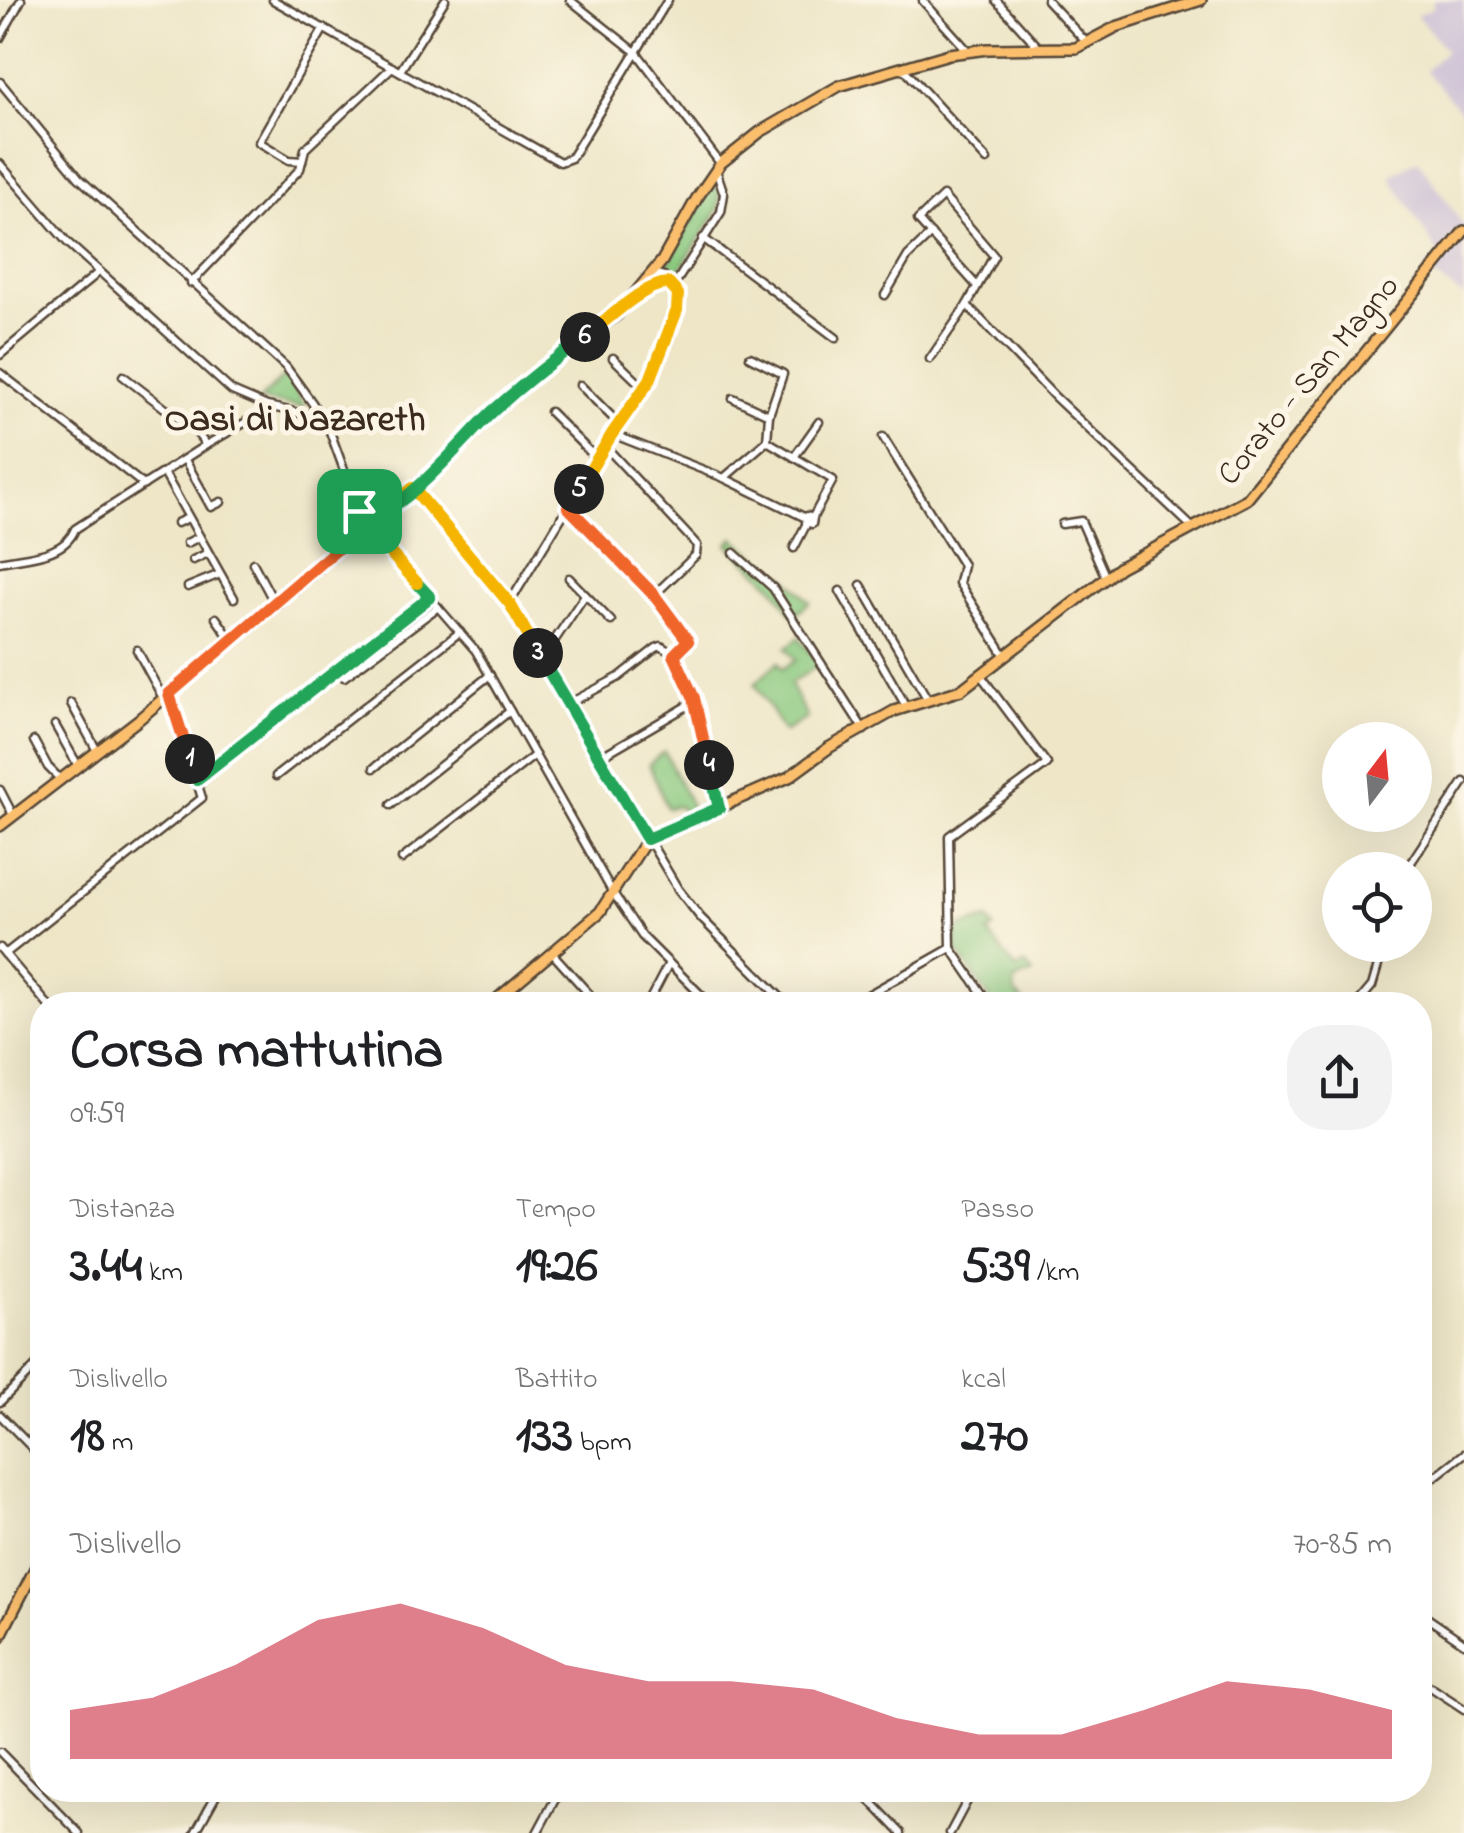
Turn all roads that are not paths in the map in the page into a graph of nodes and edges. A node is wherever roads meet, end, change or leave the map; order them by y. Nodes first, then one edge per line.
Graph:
1 (21, 0) edge
2 (273, 0) edge
3 (445, 0) edge
4 (570, 0) edge
5 (668, 0) edge
6 (996, 0) edge
7 (1048, 0) edge
8 (1201, 0) edge
9 (922, 2) edge
10 (324, 28) junction
11 (0, 38) edge
12 (1086, 42) junction
13 (1040, 50) junction
14 (637, 52) junction
15 (969, 52) junction
16 (903, 68) junction
17 (396, 69) junction
18 (0, 82) edge
19 (986, 160) dead end
20 (302, 162) junction
21 (0, 164) edge
22 (718, 166) junction
23 (1464, 231) edge
24 (931, 234) junction
25 (703, 238) junction
26 (674, 240) junction
27 (99, 272) junction
28 (654, 273) junction
29 (191, 283) junction
30 (670, 285) junction
31 (978, 286) junction
32 (885, 295) dead end
33 (630, 300) junction
34 (967, 306) junction
35 (836, 338) dead end
36 (0, 355) edge
37 (750, 357) dead end
38 (613, 358) dead end
39 (930, 359) dead end
40 (0, 373) edge
41 (123, 376) dead end
42 (580, 384) dead end
43 (644, 389) junction
44 (733, 398) dead end
45 (273, 407) junction
46 (550, 412) dead end
47 (769, 415) junction
48 (318, 417) junction
49 (819, 422) dead end
50 (619, 424) junction
51 (612, 434) junction
52 (883, 437) dead end
53 (767, 441) junction
54 (206, 445) junction
55 (604, 446) junction
56 (794, 457) junction
57 (597, 459) junction
58 (185, 460) junction
59 (164, 473) junction
60 (724, 478) junction
61 (144, 485) junction
62 (413, 488) junction
63 (222, 502) dead end
64 (568, 507) junction
65 (188, 518) junction
66 (808, 520) junction
67 (177, 523) dead end
68 (366, 523) junction
69 (1062, 524) dead end
70 (1192, 527) junction
71 (199, 537) junction
72 (187, 543) dead end
73 (794, 548) dead end
74 (208, 553) junction
75 (734, 553) dead end
76 (193, 560) dead end
77 (0, 562) edge
78 (253, 563) dead end
79 (220, 574) junction
80 (569, 578) dead end
81 (1106, 578) junction
82 (861, 585) dead end
83 (188, 587) dead end
84 (840, 591) dead end
85 (585, 595) junction
86 (654, 595) junction
87 (430, 597) junction
88 (234, 598) dead end
89 (276, 604) junction
90 (510, 604) junction
91 (438, 607) junction
92 (216, 618) dead end
93 (611, 621) dead end
94 (460, 632) junction
95 (232, 641) junction
96 (137, 650) dead end
97 (674, 655) junction
98 (1006, 657) junction
99 (542, 659) junction
100 (490, 675) junction
101 (344, 677) dead end
102 (982, 677) junction
103 (166, 696) junction
104 (694, 698) junction
105 (928, 700) junction
106 (71, 703) dead end
107 (568, 704) junction
108 (906, 706) junction
109 (510, 712) junction
110 (54, 725) dead end
111 (864, 730) junction
112 (34, 742) dead end
113 (96, 749) junction
114 (535, 755) junction
115 (600, 757) junction
116 (77, 764) junction
117 (374, 768) dead end
118 (276, 776) dead end
119 (59, 778) junction
120 (197, 780) junction
121 (1464, 782) edge
122 (0, 790) edge
123 (392, 805) dead end
124 (719, 808) junction
125 (14, 815) junction
126 (0, 826) edge
127 (647, 839) junction
128 (1418, 852) edge
129 (402, 859) dead end
130 (613, 893) junction
131 (951, 948) junction
132 (2, 951) edge
133 (551, 952) junction
134 (1379, 962) edge
135 (669, 963) junction
136 (37, 992) edge
137 (505, 992) edge
138 (587, 992) edge
139 (654, 992) edge
140 (698, 992) edge
141 (775, 992) edge
142 (873, 992) edge
143 (981, 992) edge
144 (1367, 992) edge
145 (30, 1372) edge
146 (0, 1402) edge
147 (0, 1416) edge
148 (30, 1446) edge
149 (1464, 1454) edge
150 (1432, 1479) edge
151 (30, 1578) edge
152 (1432, 1621) edge
153 (0, 1637) edge
154 (1464, 1643) edge
155 (1432, 1688) edge
156 (1464, 1709) edge
157 (0, 1752) edge
158 (30, 1783) edge
159 (49, 1802) edge
160 (212, 1802) edge
161 (554, 1802) edge
162 (871, 1802) edge
163 (967, 1802) edge
164 (79, 1833) edge
165 (195, 1833) edge
166 (537, 1833) edge
167 (901, 1833) edge
168 (950, 1833) edge

1 - 11 street
2 - 10 street
3 - 17 street
4 - 14 street
5 - 14 street
6 - 13 street
7 - 12 street
8 - 12 main road
9 - 15 street
10 - 17 street
10 - 20 street
12 - 13 main road
13 - 15 main road
14 - 17 street
14 - 22 street
15 - 16 main road
16 - 19 street
16 - 22 main road
17 - 20 street
18 - 29 street
20 - 29 street
21 - 27 street
22 - 25 street
22 - 26 main road
23 - 70 main road, Corato - San Magno
24 - 31 street
24 - 31 street
24 - 32 street
25 - 30 street
25 - 35 street
26 - 28 main road
26 - 30 street
27 - 36 street
27 - 45 street
28 - 30 street
28 - 33 main road
29 - 48 street
30 - 33 street
30 - 43 street
31 - 34 street
33 - 62 main road
34 - 39 street
34 - 70 street
37 - 47 street
38 - 43 street
40 - 61 street
41 - 54 street
42 - 50 street
43 - 50 street
44 - 47 street
45 - 48 street
45 - 54 street
46 - 57 street
47 - 53 street
48 - 68 street
49 - 56 street
50 - 51 street
51 - 55 street
51 - 60 street
52 - 98 street
53 - 56 street
53 - 60 street
54 - 58 street
55 - 57 street
55 - 86 street
56 - 66 street
57 - 64 street
58 - 59 street
58 - 63 street
59 - 61 street
59 - 65 street
60 - 66 street
61 - 77 street
62 - 68 main road
62 - 90 street
64 - 86 street
64 - 90 street
65 - 67 street
65 - 71 street
66 - 73 street
68 - 87 street
68 - 89 main road
69 - 81 street
70 - 81 main road, Corato - San Magno
71 - 72 street
71 - 74 street
74 - 76 street
74 - 79 street
75 - 111 street
78 - 89 street
79 - 83 street
79 - 88 street
80 - 85 street
81 - 98 main road, Corato - San Magno
82 - 105 street
84 - 108 street
85 - 93 street
85 - 99 street
86 - 97 street
87 - 91 street
87 - 120 street
89 - 95 main road
90 - 99 street
91 - 94 street
91 - 101 street
92 - 95 street
94 - 100 street
94 - 118 street
95 - 103 main road
96 - 103 street
97 - 104 street
97 - 107 street
98 - 102 main road, Corato - San Magno
99 - 107 street
100 - 109 street
100 - 117 street
102 - 105 main road, Corato - San Magno
102 - 131 street
103 - 113 main road
103 - 120 street
104 - 115 street
104 - 124 street
105 - 108 main road, Corato - San Magno
106 - 113 street
107 - 115 street
108 - 111 main road, Corato - San Magno
109 - 114 street
109 - 123 street
110 - 116 street
111 - 124 main road, Corato - San Magno
112 - 119 street
113 - 116 main road
114 - 129 street
114 - 130 street
115 - 127 street
116 - 119 main road
119 - 125 main road
120 - 132 street
121 - 128 street
122 - 125 street
124 - 127 main road, Corato - San Magno
125 - 126 main road
127 - 130 main road
127 - 141 street
130 - 133 main road
130 - 135 street
131 - 142 street
131 - 143 street
132 - 136 street
133 - 137 main road
133 - 138 street
134 - 144 street
135 - 139 street
135 - 140 street
145 - 146 street
147 - 148 street
149 - 150 street
151 - 153 main road
152 - 154 street
155 - 156 street
157 - 158 street
159 - 164 street
160 - 165 street
161 - 166 street
162 - 167 street
163 - 168 street

